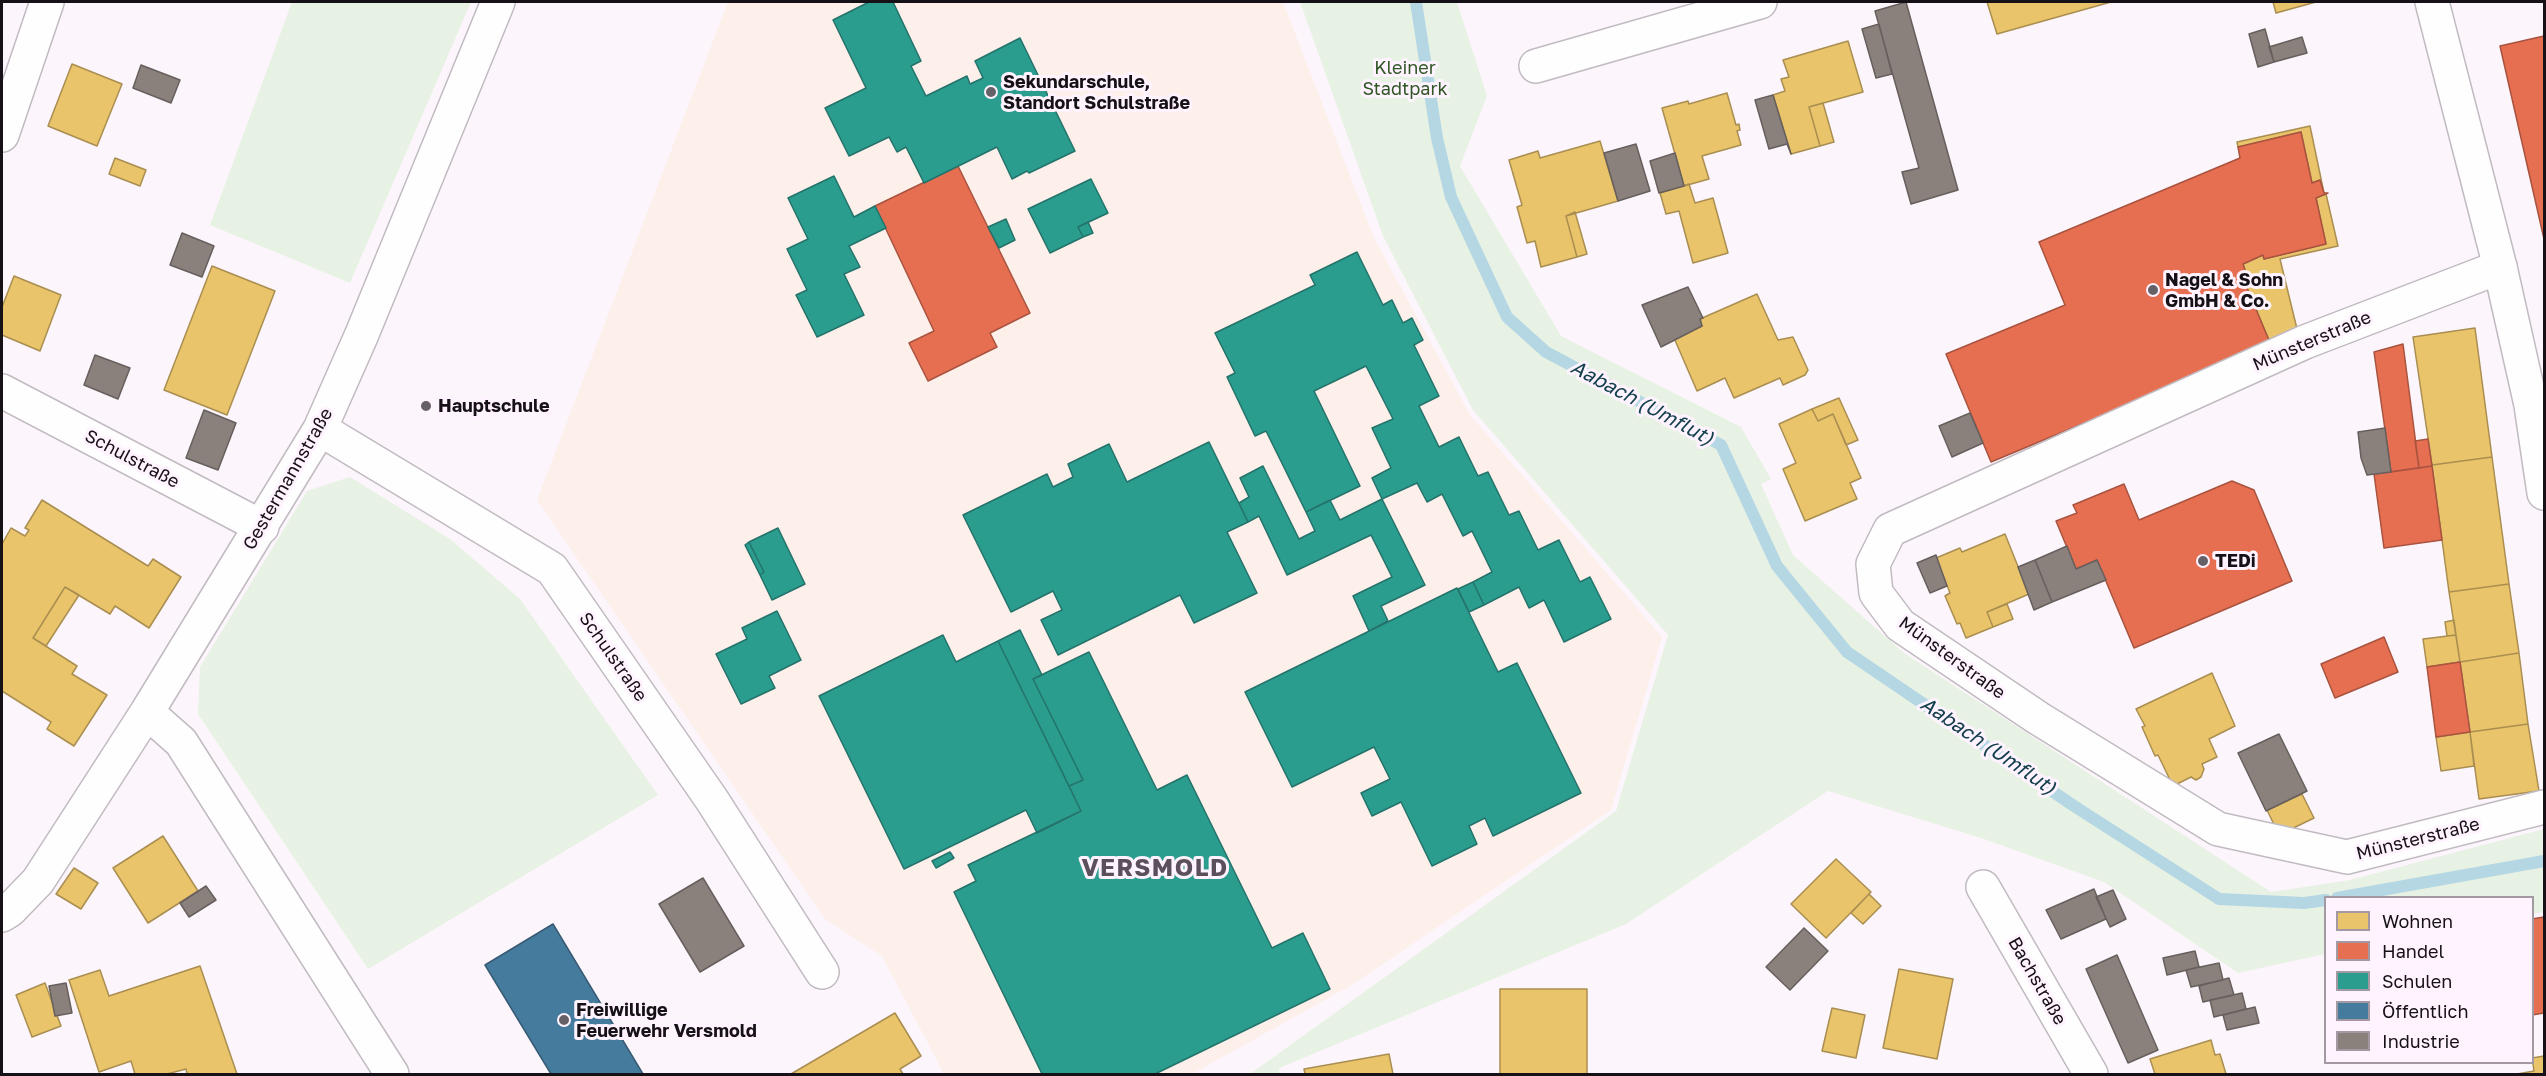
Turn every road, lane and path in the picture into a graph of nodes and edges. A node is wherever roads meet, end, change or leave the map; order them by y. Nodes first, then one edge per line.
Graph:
1 (47, 2) edge
2 (498, 2) edge
3 (1760, 2) edge
4 (2432, 2) edge
5 (1536, 66) dead end
6 (2, 135) edge
7 (2500, 267) junction
8 (2, 391) edge
9 (320, 429) junction
10 (2544, 493) edge
11 (262, 527) junction
12 (147, 712) junction
13 (2544, 807) edge
14 (1983, 887) dead end
15 (2, 915) edge
16 (822, 972) dead end
17 (392, 1074) edge
18 (2091, 1074) edge

1 - 6 street
2 - 9 street, Gestermannstraße
3 - 5 street
4 - 7 street
7 - 10 street
7 - 13 street, Münsterstraße
8 - 11 street, Schulstraße
9 - 11 street, Gestermannstraße
9 - 16 street, Schulstraße
11 - 12 street, Gestermannstraße
12 - 15 street, Gestermannstraße
12 - 17 street
14 - 18 street, Bachstraße

